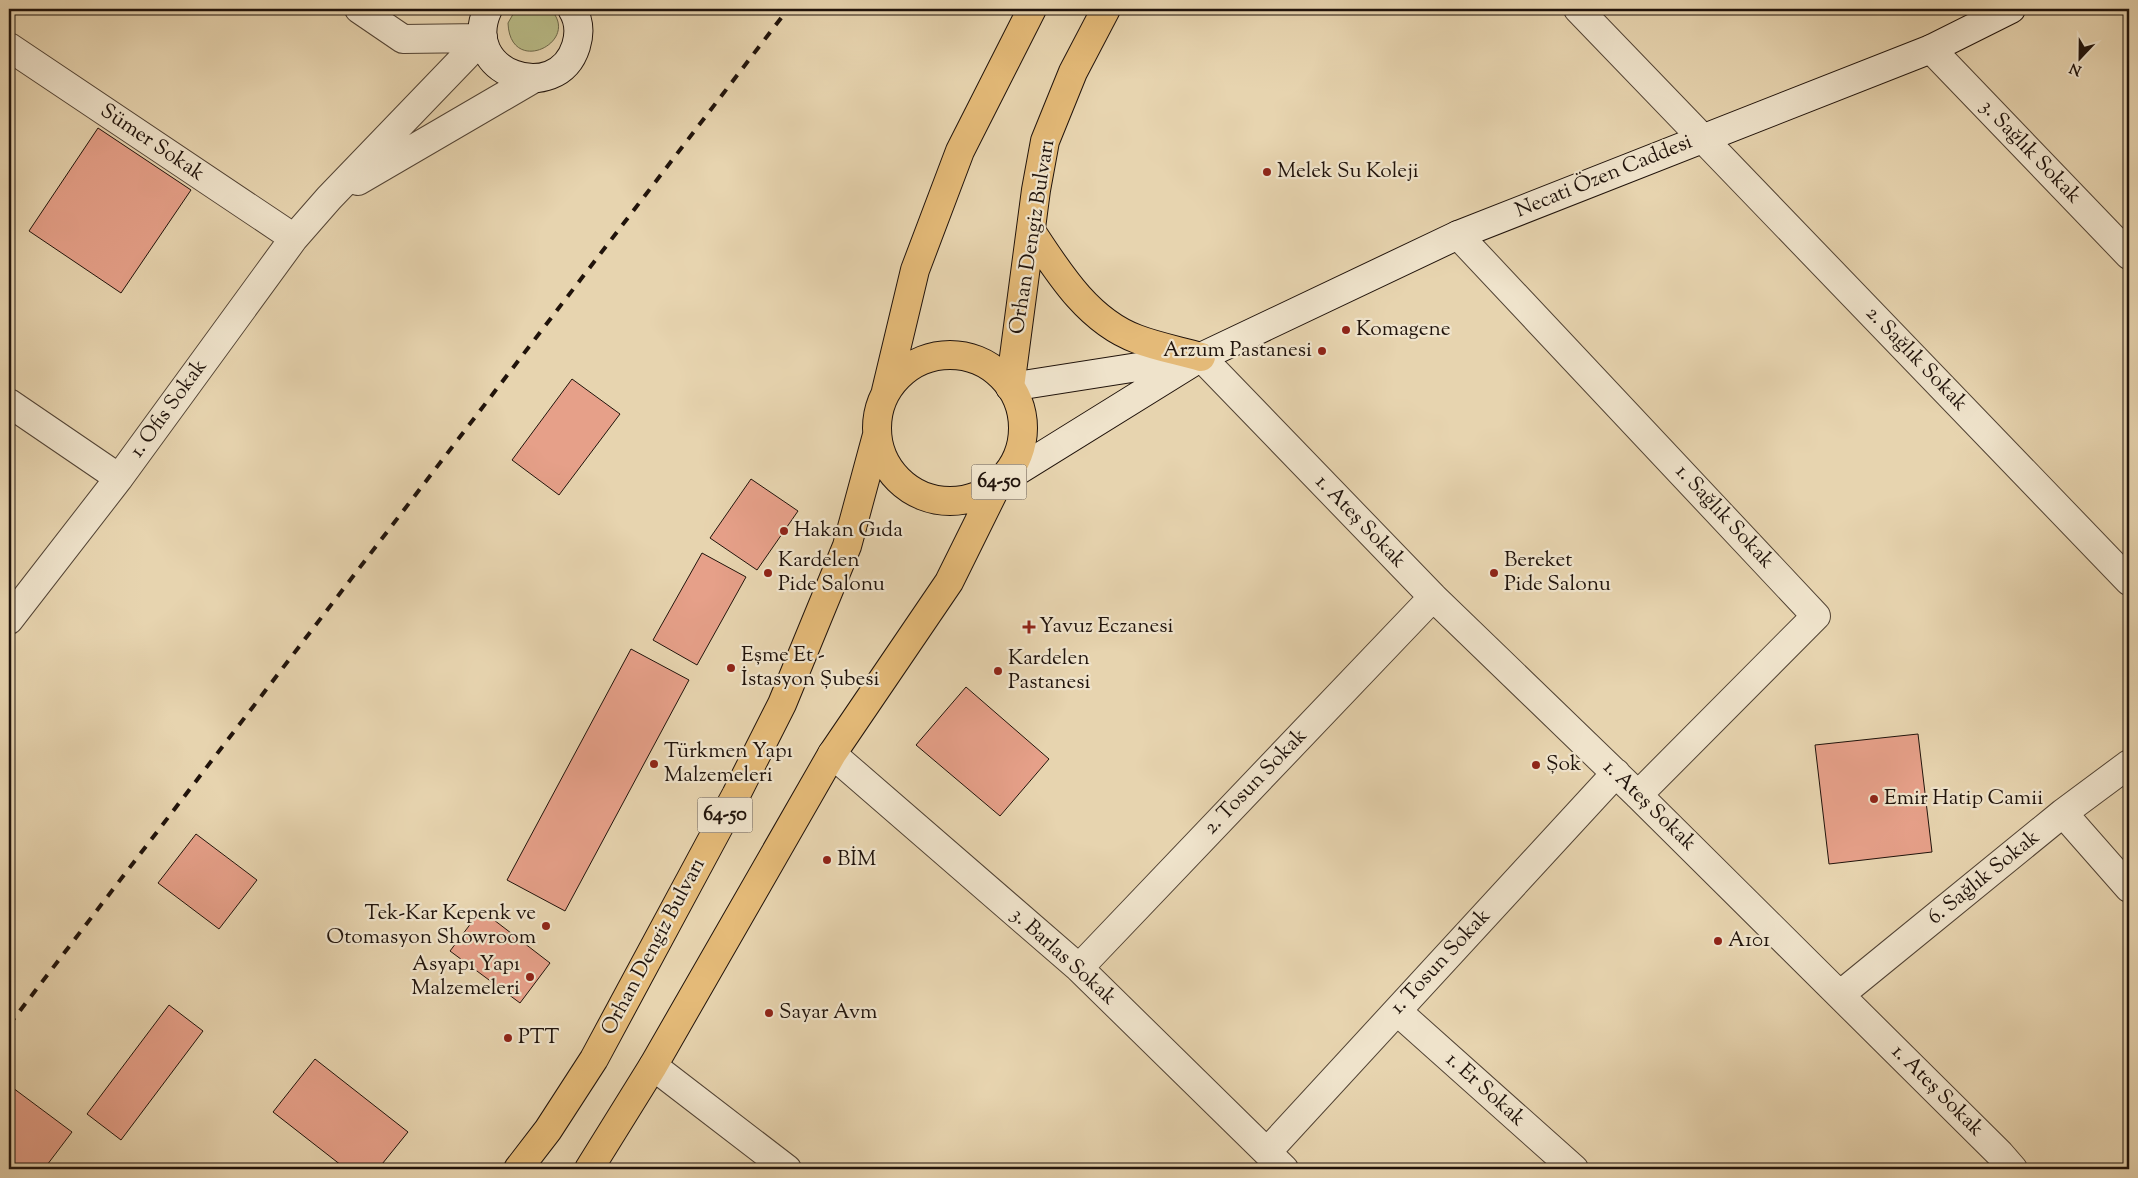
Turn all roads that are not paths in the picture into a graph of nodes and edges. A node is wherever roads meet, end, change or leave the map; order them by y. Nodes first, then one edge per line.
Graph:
1 (359, 9) edge
2 (488, 9) edge
3 (1032, 9) edge
4 (1106, 9) edge
5 (1578, 9) edge
6 (2002, 11) edge
7 (580, 15) edge
8 (483, 38) junction
9 (9, 48) edge
10 (1931, 49) junction
11 (533, 78) junction
12 (1703, 137) junction
13 (329, 198) junction
14 (1031, 231) junction
15 (1458, 235) junction
16 (294, 238) junction
17 (2129, 254) edge
18 (1201, 357) junction
19 (1010, 387) junction
20 (885, 394) junction
21 (9, 403) edge
22 (877, 435) junction
23 (119, 478) junction
24 (998, 484) junction
25 (2129, 581) edge
26 (1433, 597) junction
27 (9, 620) edge
28 (832, 754) junction
29 (2129, 764) edge
30 (1616, 773) junction
31 (1638, 795) junction
32 (2063, 813) junction
33 (2129, 888) edge
34 (1079, 968) junction
35 (1841, 994) junction
36 (1397, 1011) junction
37 (653, 1066) junction
38 (1276, 1161) edge
39 (2000, 1164) edge
40 (518, 1169) edge
41 (589, 1169) edge
42 (787, 1169) edge
43 (1574, 1169) edge

1 - 8 street
2 - 8 street
3 - 20 main road, Orhan Dengiz Bulvarı / 64-50
4 - 14 main road, Orhan Dengiz Bulvarı
5 - 12 street, 2. Sağlık Sokak
6 - 10 street, Necati Özen Caddesi
7 - 11 street
8 - 11 street
8 - 13 street, 1. Ofis Sokak
9 - 16 street, Sümer Sokak
10 - 12 street, Necati Özen Caddesi
10 - 17 street, 3. Sağlık Sokak
11 - 13 street
12 - 15 street, Necati Özen Caddesi
12 - 25 street, 2. Sağlık Sokak
13 - 16 street, 1. Ofis Sokak
14 - 18 main road
14 - 19 main road, Orhan Dengiz Bulvarı
15 - 18 street, Necati Özen Caddesi
15 - 31 street, 1. Sağlık Sokak
16 - 23 street, 1. Ofis Sokak
18 - 19 street
18 - 24 street
18 - 26 street, 1. Ateş Sokak
19 - 20 main road, Orhan Dengiz Bulvarı / 64-50
19 - 24 main road, Orhan Dengiz Bulvarı / 64-50
20 - 22 main road, Orhan Dengiz Bulvarı / 64-50
21 - 23 street
22 - 24 main road, Orhan Dengiz Bulvarı / 64-50
22 - 40 main road, Orhan Dengiz Bulvarı / 64-50
23 - 27 street, 1. Ofis Sokak
24 - 28 main road, Orhan Dengiz Bulvarı / 64-50
26 - 30 street, 1. Ateş Sokak
26 - 34 street, 2. Tosun Sokak
28 - 34 street, 3. Barlas Sokak
28 - 37 main road, Orhan Dengiz Bulvarı / 64-50
29 - 32 street, 6. Sağlık Sokak
30 - 31 street, 1. Ateş Sokak
30 - 36 street, 1. Tosun Sokak
31 - 35 street, 1. Ateş Sokak
32 - 33 street
32 - 35 street, 6. Sağlık Sokak
34 - 38 street, 3. Barlas Sokak
35 - 39 street, 1. Ateş Sokak
36 - 38 street, 1. Tosun Sokak
36 - 43 street, 1. Er Sokak
37 - 41 main road, Orhan Dengiz Bulvarı / 64-50
37 - 42 street

